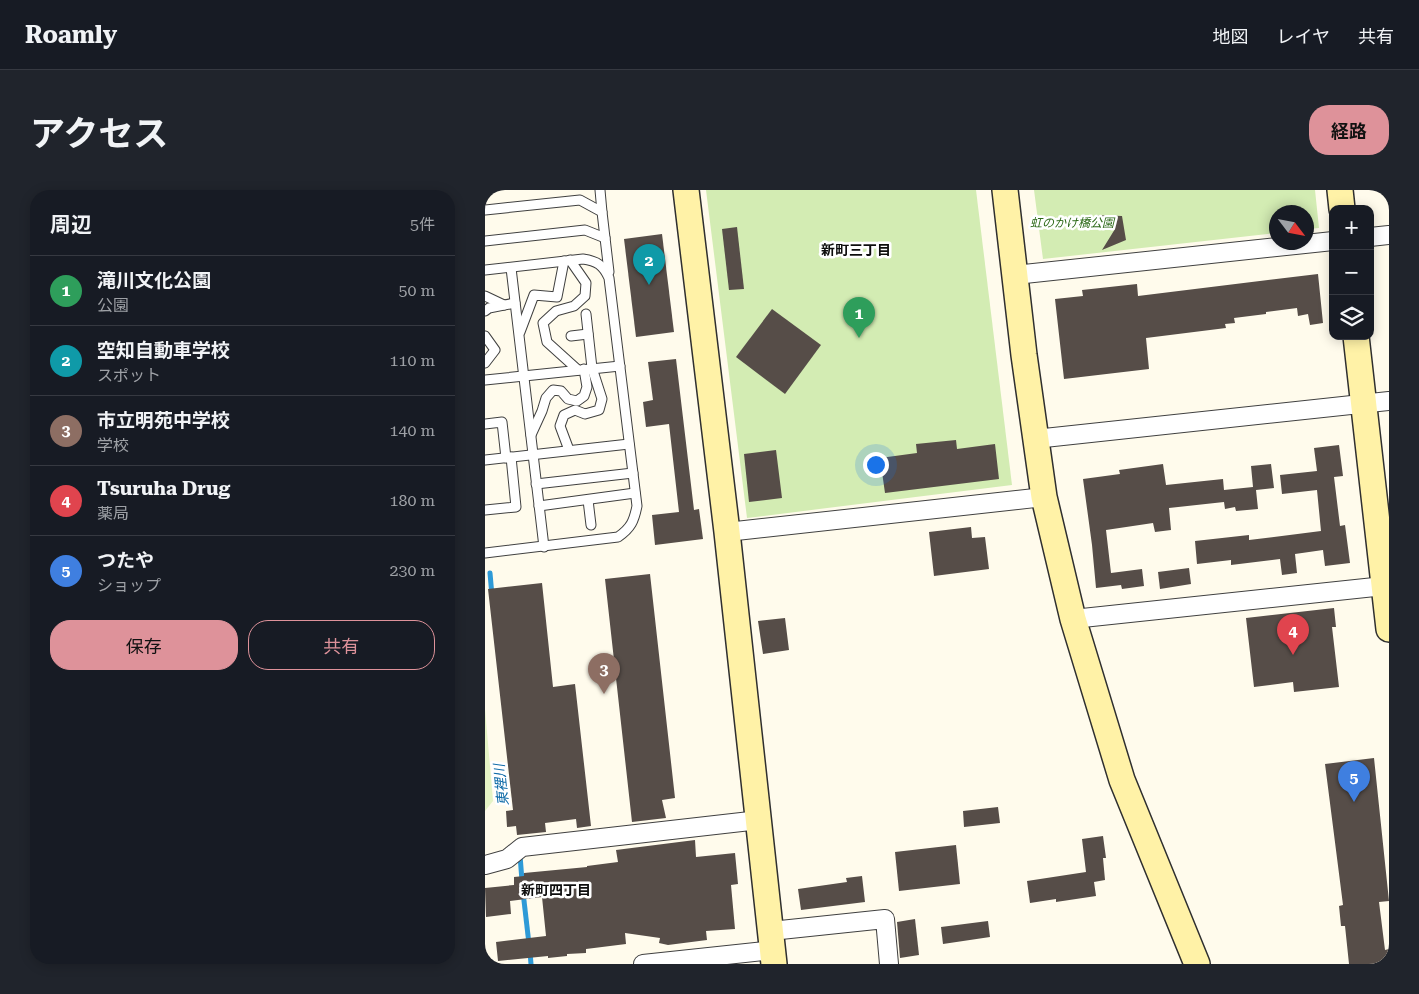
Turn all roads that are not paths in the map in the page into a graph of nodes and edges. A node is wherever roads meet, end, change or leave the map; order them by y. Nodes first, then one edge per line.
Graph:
1 (600, 190) edge
2 (686, 190) edge
3 (1005, 190) edge
4 (1340, 190) edge
5 (1342, 205) edge
6 (485, 210) edge
7 (602, 212) junction
8 (1389, 235) edge
9 (1374, 237) edge
10 (605, 238) junction
11 (485, 241) edge
12 (1329, 241) edge
13 (567, 261) junction
14 (511, 268) junction
15 (485, 270) edge
16 (1015, 275) junction
17 (609, 278) junction
18 (485, 296) edge
19 (515, 303) junction
20 (504, 305) junction
21 (485, 311) edge
22 (586, 314) dead end
23 (519, 334) junction
24 (588, 334) junction
25 (485, 336) edge
26 (571, 336) dead end
27 (1356, 340) edge
28 (485, 364) edge
29 (620, 366) junction
30 (585, 369) junction
31 (524, 376) junction
32 (485, 380) edge
33 (1389, 401) edge
34 (1363, 404) junction
35 (485, 424) edge
36 (531, 434) junction
37 (1035, 439) junction
38 (629, 444) junction
39 (569, 450) junction
40 (533, 454) junction
41 (509, 457) junction
42 (485, 460) edge
43 (633, 472) junction
44 (536, 484) junction
45 (635, 493) junction
46 (1044, 497) junction
47 (588, 500) junction
48 (539, 506) junction
49 (485, 510) edge
50 (591, 525) dead end
51 (727, 532) junction
52 (544, 547) junction
53 (485, 553) edge
54 (1384, 586) junction
55 (1073, 619) junction
56 (1389, 630) edge
57 (759, 820) junction
58 (485, 865) edge
59 (773, 948) edge
60 (643, 964) edge
61 (889, 964) edge
62 (1197, 964) edge

1 - 7 lane
2 - 51 street
3 - 16 street
4 - 5 street
6 - 7 lane
7 - 10 lane
8 - 9 street
10 - 11 lane
10 - 17 lane
12 - 16 street
13 - 14 lane
13 - 17 lane
13 - 23 lane
13 - 30 lane
14 - 15 lane
14 - 19 lane
16 - 37 street
17 - 29 lane
18 - 20 lane
19 - 20 lane
19 - 23 lane
20 - 21 lane
22 - 24 lane
23 - 31 lane
24 - 26 lane
24 - 30 lane
25 - 28 lane
27 - 34 street
29 - 30 lane
29 - 38 lane
30 - 31 lane
30 - 36 lane
30 - 39 lane
31 - 32 lane
31 - 36 lane
33 - 34 street
34 - 37 street
34 - 54 street
35 - 41 lane
36 - 40 lane
37 - 46 street
38 - 39 lane
38 - 43 lane
39 - 40 lane
40 - 41 lane
40 - 44 lane
41 - 42 lane
41 - 49 lane
43 - 44 lane
43 - 45 lane
44 - 48 lane
45 - 47 lane
45 - 52 lane
46 - 51 street
46 - 55 street
47 - 48 lane
47 - 50 lane
48 - 52 lane
51 - 57 street
52 - 53 lane
54 - 55 street
54 - 56 street
55 - 62 street
57 - 58 street
57 - 59 street
59 - 60 street
59 - 61 street

